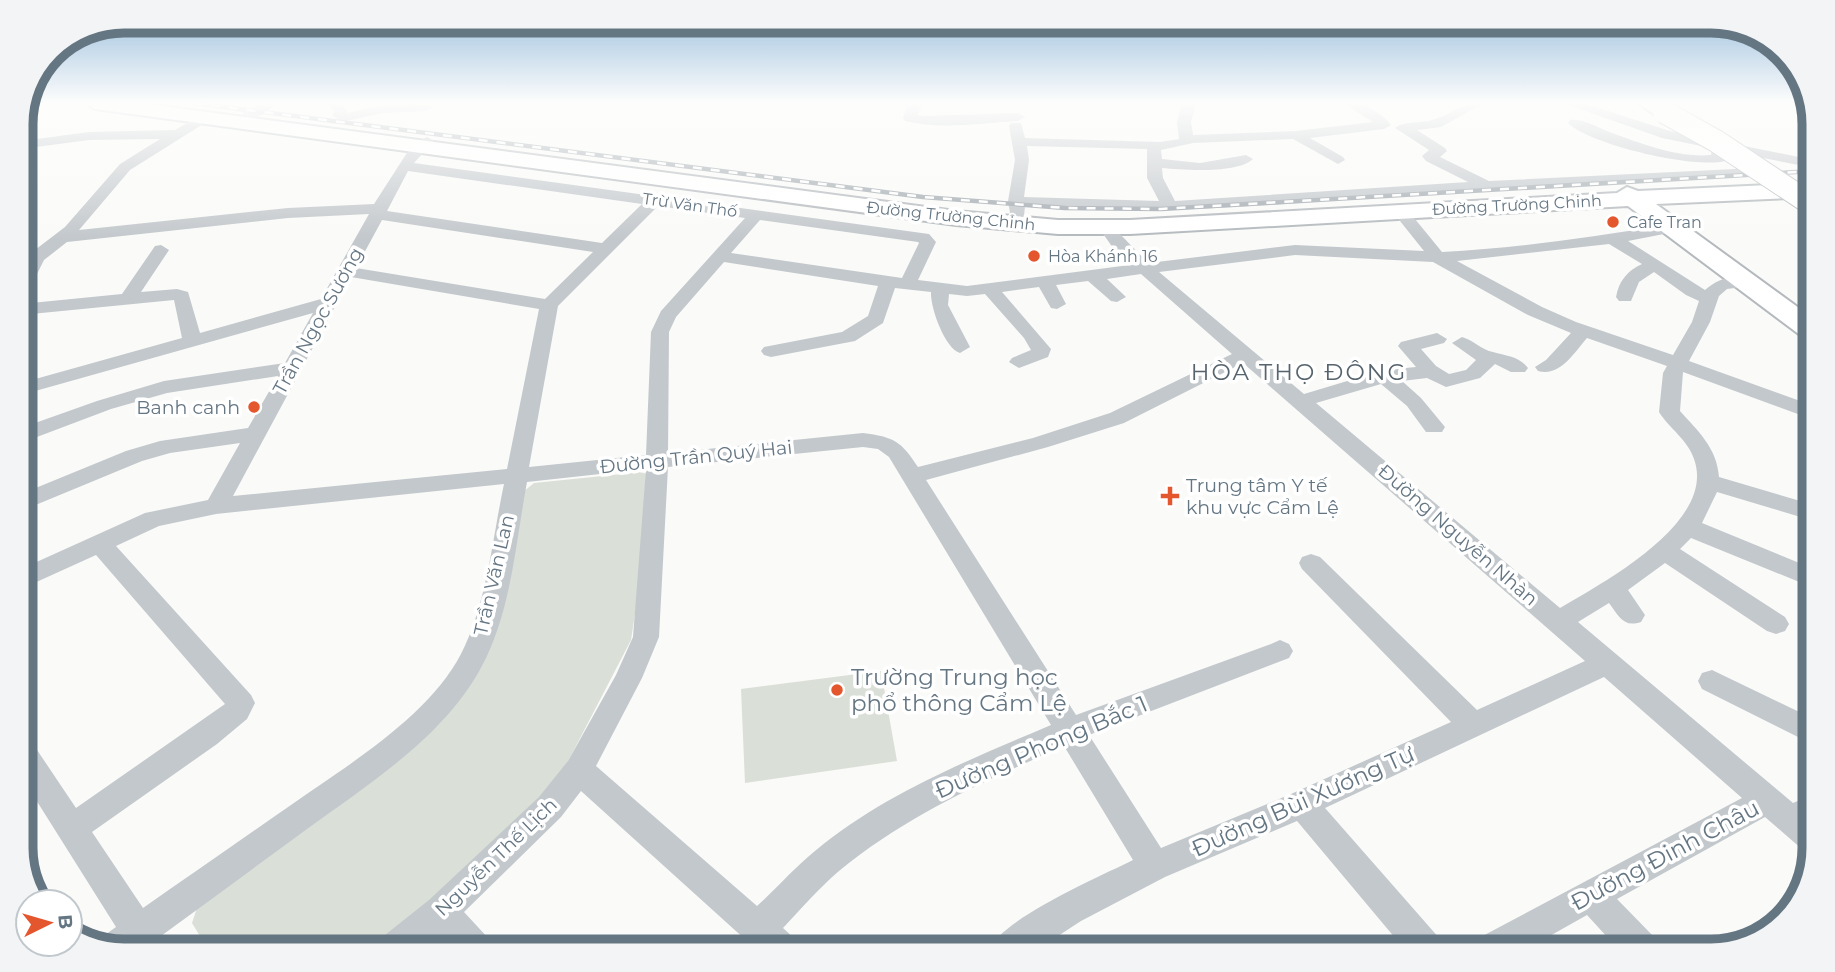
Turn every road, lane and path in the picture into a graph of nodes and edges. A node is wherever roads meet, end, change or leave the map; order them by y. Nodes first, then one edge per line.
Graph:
1 (154, 148) edge
2 (399, 148) edge
3 (403, 148) edge
4 (1019, 148) edge
5 (1156, 148) edge
6 (1322, 148) edge
7 (1436, 148) edge
8 (1650, 148) edge
9 (1709, 148) edge
10 (1727, 148) edge
11 (1731, 148) edge
12 (1738, 148) edge
13 (416, 151) junction
14 (1246, 159) dead end
15 (1338, 160) dead end
16 (1802, 162) edge
17 (1156, 163) junction
18 (1747, 167) dead end
19 (1802, 179) edge
20 (1802, 184) edge
21 (1486, 185) junction
22 (1802, 192) edge
23 (1620, 194) junction
24 (1694, 196) junction
25 (1802, 198) edge
26 (655, 200) junction
27 (1561, 202) junction
28 (1169, 205) junction
29 (1017, 209) junction
30 (378, 211) junction
31 (1400, 211) junction
32 (757, 214) junction
33 (179, 226) junction
34 (1107, 228) junction
35 (1661, 229) junction
36 (64, 237) junction
37 (1688, 237) junction
38 (1614, 240) junction
39 (605, 249) junction
40 (161, 250) junction
41 (138, 253) dead end
42 (33, 255) edge
43 (721, 257) junction
44 (1437, 257) junction
45 (1655, 265) junction
46 (1144, 267) junction
47 (345, 271) junction
48 (1092, 275) junction
49 (1738, 278) junction
50 (888, 282) junction
51 (1045, 282) junction
52 (908, 283) junction
53 (940, 289) junction
54 (991, 290) junction
55 (1117, 297) dead end
56 (1625, 297) dead end
57 (128, 298) junction
58 (1710, 299) junction
59 (328, 303) junction
60 (1057, 304) dead end
61 (548, 305) junction
62 (33, 309) edge
63 (1802, 323) edge
64 (1583, 331) junction
65 (1437, 339) dead end
66 (192, 340) junction
67 (1462, 343) dead end
68 (960, 347) dead end
69 (771, 351) dead end
70 (1246, 354) junction
71 (1487, 358) junction
72 (1019, 362) dead end
73 (1677, 363) junction
74 (1545, 367) dead end
75 (292, 368) junction
76 (1518, 368) dead end
77 (1429, 370) junction
78 (1384, 376) junction
79 (33, 386) edge
80 (1302, 401) junction
81 (1802, 410) edge
82 (1434, 427) dead end
83 (33, 432) edge
84 (256, 434) junction
85 (658, 462) junction
86 (516, 474) junction
87 (912, 476) junction
88 (1710, 482) junction
89 (33, 498) edge
90 (216, 506) junction
91 (1802, 509) edge
92 (1687, 528) junction
93 (99, 543) junction
94 (1663, 549) junction
95 (1311, 563) dead end
96 (33, 574) edge
97 (1802, 574) edge
98 (1613, 589) junction
99 (1632, 615) dead end
100 (1559, 621) junction
101 (1776, 624) dead end
102 (1280, 650) dead end
103 (1608, 663) junction
104 (1712, 681) dead end
105 (1473, 724) junction
106 (1802, 727) edge
107 (1070, 730) junction
108 (33, 768) edge
109 (579, 770) junction
110 (1302, 804) junction
111 (1791, 809) edge
112 (1802, 823) edge
113 (72, 828) junction
114 (1154, 866) junction
115 (1590, 895) junction
116 (441, 912) junction
117 (758, 929) junction
118 (131, 939) edge
119 (141, 939) edge
120 (407, 939) edge
121 (466, 939) edge
122 (769, 939) edge
123 (1023, 939) edge
124 (1418, 939) edge
125 (1511, 939) edge
126 (1632, 939) edge

1 - 36 street
2 - 13 highway, Đường Trường Chinh
3 - 13 highway, Đường Trường Chinh
4 - 29 street
5 - 17 street
6 - 15 street
7 - 21 street
8 - 9 street
10 - 25 highway, bridge
11 - 16 street
12 - 20 highway
13 - 26 street, Trừ Văn Thố
13 - 29 highway, Đường Trường Chinh
13 - 30 street, Trần Ngọc Sương
13 - 34 highway, Đường Trường Chinh
14 - 17 street
17 - 28 street
18 - 21 street
19 - 23 highway, Đường Trường Chinh
21 - 28 street
22 - 24 highway, Đường Trường Chinh
23 - 24 highway, Đường Trường Chinh
23 - 27 highway, Đường Trường Chinh
23 - 29 highway, Đường Trường Chinh
23 - 35 highway
23 - 37 highway
24 - 37 highway
26 - 32 street, Trừ Văn Thố
26 - 39 street
27 - 31 highway, Đường Trường Chinh
27 - 35 highway
28 - 29 street
30 - 33 street
30 - 39 street
30 - 47 street, Trần Ngọc Sương
31 - 34 highway, Đường Trường Chinh
31 - 44 street
32 - 43 street, Nguyễn Thế Lịch
32 - 52 street, Trừ Văn Thố
33 - 36 street
33 - 40 street
34 - 46 street, Đường Nguyễn Nhàn
35 - 38 street
35 - 49 highway
36 - 42 street
37 - 49 highway
38 - 44 street
38 - 45 street
39 - 61 street
40 - 41 street
40 - 57 street
43 - 50 street
43 - 85 street, Nguyễn Thế Lịch
44 - 46 street
44 - 64 street
45 - 56 street
45 - 58 street
46 - 48 street
46 - 70 street, Đường Nguyễn Nhàn
47 - 59 street, Trần Ngọc Sương
47 - 61 street
48 - 51 street
48 - 55 street
49 - 58 street
49 - 63 highway
50 - 52 street
50 - 69 street
51 - 54 street
51 - 60 street
52 - 53 street
53 - 54 street
53 - 68 street
54 - 72 street
57 - 62 street
57 - 66 street
58 - 73 street
59 - 66 street
59 - 75 street, Trần Ngọc Sương
61 - 86 street, Trần Văn Lan
64 - 73 street
64 - 74 street
65 - 77 street
66 - 79 street
67 - 71 street
70 - 80 street, Đường Nguyễn Nhàn
70 - 87 street
71 - 76 street
71 - 77 street
73 - 81 street
73 - 88 street
75 - 83 street
75 - 84 street, Trần Ngọc Sương
77 - 78 street
78 - 80 street
78 - 82 street
80 - 100 street, Đường Nguyễn Nhàn
84 - 89 street
84 - 90 street, Trần Ngọc Sương
85 - 86 street, Đường Trần Quý Hai
85 - 87 street, Đường Trần Quý Hai
85 - 109 street, Nguyễn Thế Lịch
86 - 90 street, Đường Trần Quý Hai
86 - 119 street, Trần Văn Lan
87 - 107 street, Đường Trần Quý Hai
88 - 91 street
88 - 92 street
90 - 93 street, Đường Trần Quý Hai
92 - 94 street
92 - 97 street
93 - 96 street, Đường Trần Quý Hai
93 - 113 street
94 - 98 street
94 - 101 street
95 - 105 street
98 - 99 street
98 - 100 street
100 - 103 street, Đường Nguyễn Nhàn
102 - 107 street, Đường Phong Bắc 1
103 - 105 street, Đường Bùi Xương Tự
103 - 111 street, Đường Nguyễn Nhàn
104 - 106 street
105 - 110 street, Đường Bùi Xương Tự
107 - 114 street, Đường Trần Quý Hai
107 - 117 street, Đường Phong Bắc 1
108 - 113 street
109 - 116 street, Nguyễn Thế Lịch
109 - 117 street
110 - 114 street, Đường Bùi Xương Tự
110 - 124 street
111 - 112 street, Đường Nguyễn Nhàn
111 - 115 street, Đường Đinh Châu
113 - 118 street
114 - 123 street, Đường Bùi Xương Tự
115 - 125 street, Đường Đinh Châu
115 - 126 street
116 - 120 street, Nguyễn Thế Lịch
116 - 121 street
117 - 122 street

